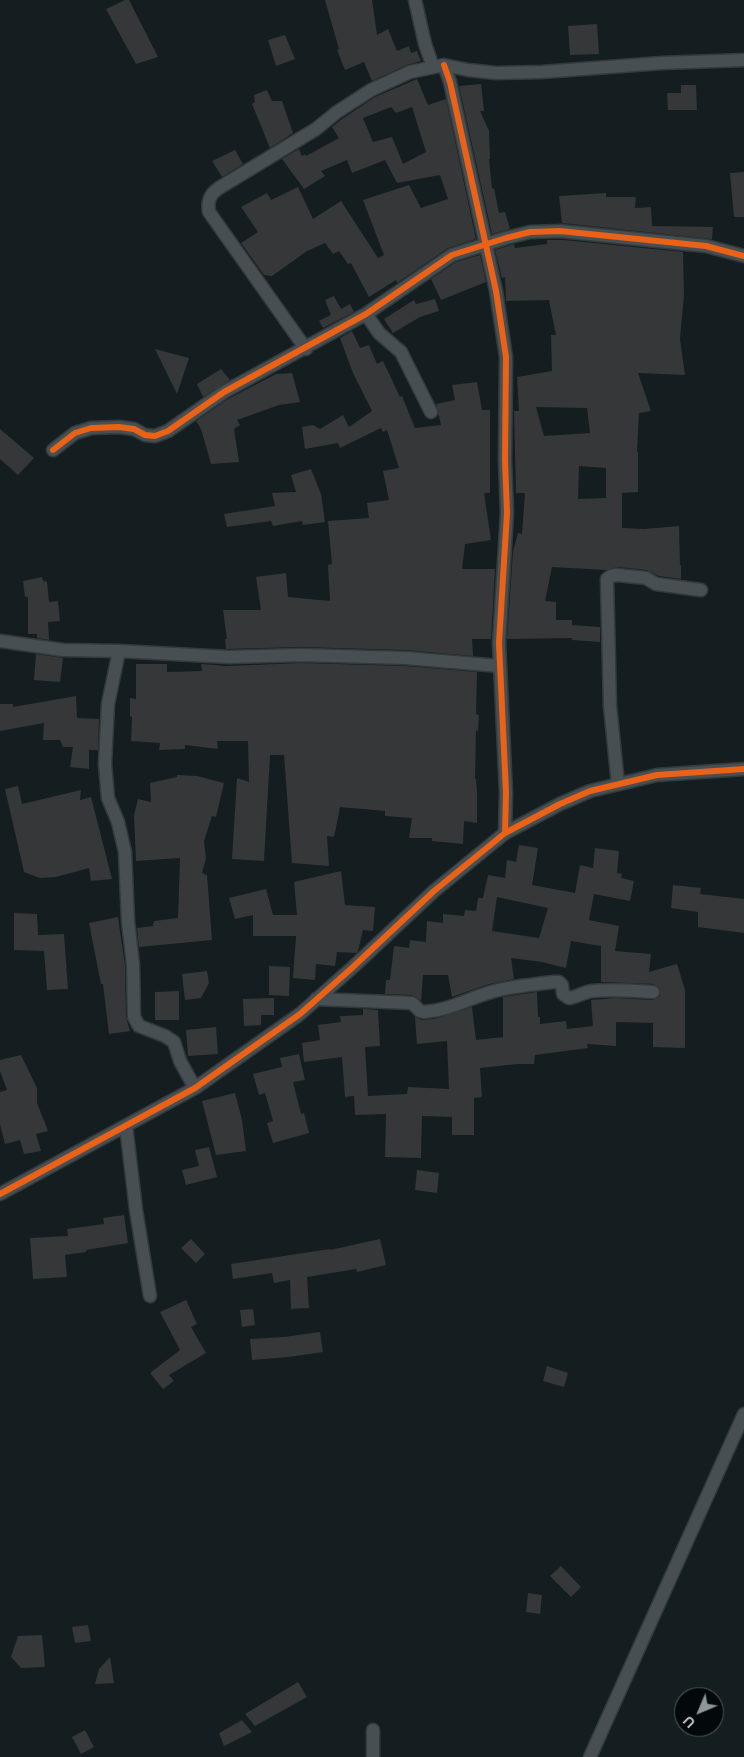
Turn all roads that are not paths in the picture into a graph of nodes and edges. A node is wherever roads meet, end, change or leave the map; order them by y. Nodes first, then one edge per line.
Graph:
1 (415, 0) edge
2 (744, 60) edge
3 (438, 66) junction
4 (485, 245) junction
5 (744, 256) edge
6 (366, 314) junction
7 (306, 348) junction
8 (431, 412) dead end
9 (53, 450) dead end
10 (701, 590) dead end
11 (0, 641) edge
12 (119, 651) junction
13 (499, 666) junction
14 (744, 769) edge
15 (618, 784) junction
16 (505, 833) junction
17 (653, 992) dead end
18 (316, 1000) junction
19 (194, 1088) junction
20 (126, 1126) junction
21 (0, 1194) edge
22 (150, 1296) dead end
23 (744, 1414) edge
24 (372, 1730) dead end
25 (373, 1757) edge
26 (590, 1757) edge

1 - 3 street
2 - 3 street
3 - 4 street
3 - 7 street
4 - 5 street
4 - 6 street
4 - 13 street
6 - 7 street
6 - 8 street
7 - 9 street
10 - 15 street
11 - 12 street
12 - 13 street
12 - 19 street
13 - 16 street
14 - 15 street
15 - 16 street
16 - 18 street
17 - 18 street
18 - 19 street
19 - 20 street
20 - 21 street
20 - 22 street
23 - 26 street
24 - 25 street

